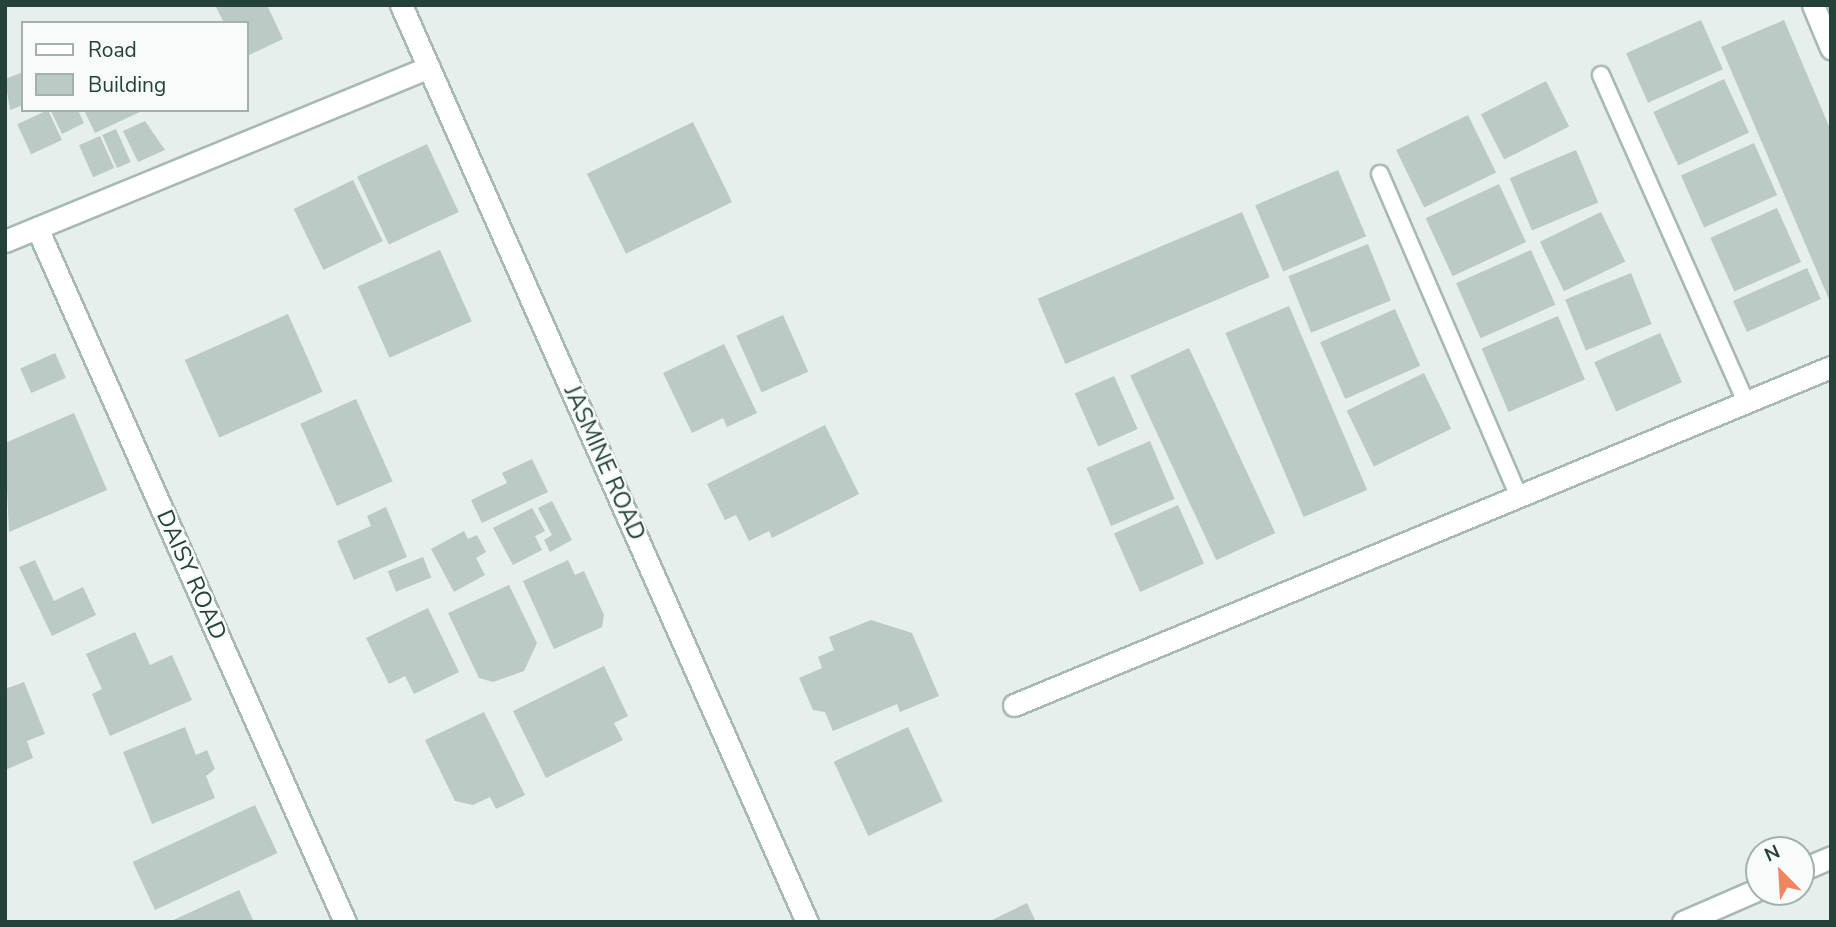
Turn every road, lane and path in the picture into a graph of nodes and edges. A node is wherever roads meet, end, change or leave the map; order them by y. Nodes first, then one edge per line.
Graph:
1 (401, 5) edge
2 (1813, 5) edge
3 (1831, 48) edge
4 (429, 67) junction
5 (1601, 75) dead end
6 (1380, 174) dead end
7 (37, 228) junction
8 (5, 241) edge
9 (1831, 367) edge
10 (1746, 402) junction
11 (1519, 496) junction
12 (1014, 705) dead end
13 (1745, 895) edge
14 (345, 922) edge
15 (807, 922) edge
16 (1682, 922) edge

1 - 4 street, JASMINE ROAD
2 - 3 street
4 - 7 street
4 - 15 street, JASMINE ROAD
5 - 10 lane
6 - 11 lane
7 - 8 street
7 - 14 street, DAISY ROAD
9 - 10 street
10 - 11 street
11 - 12 street
13 - 16 street

